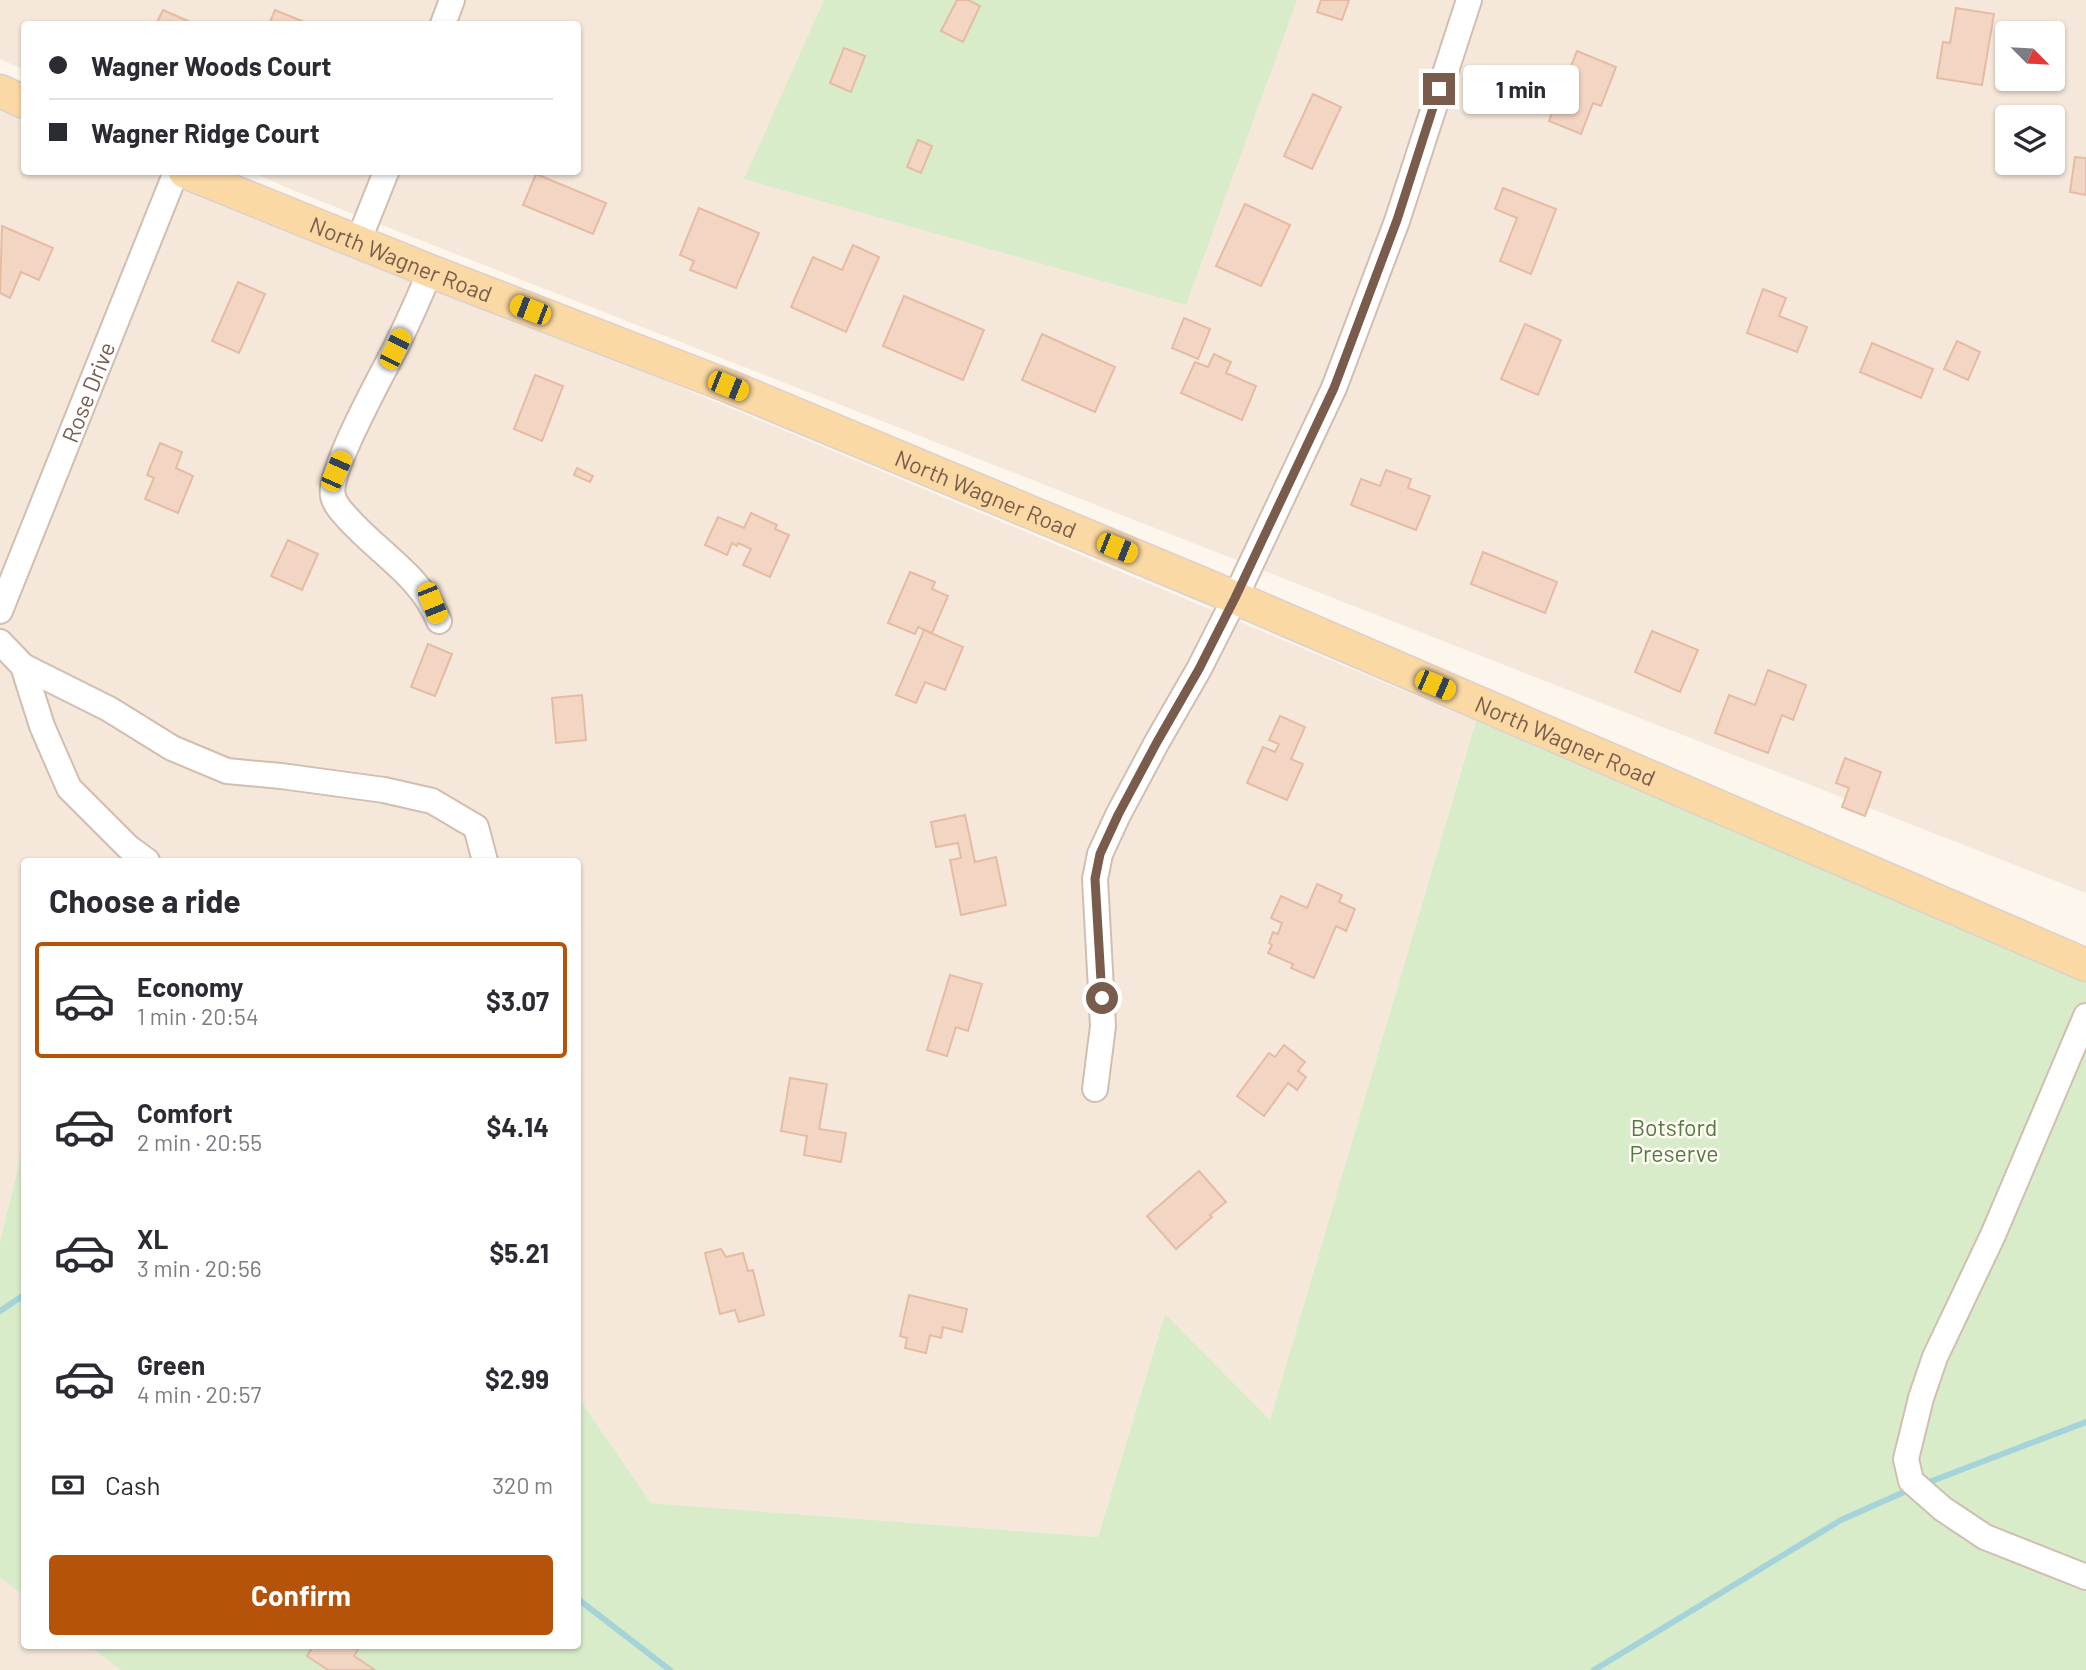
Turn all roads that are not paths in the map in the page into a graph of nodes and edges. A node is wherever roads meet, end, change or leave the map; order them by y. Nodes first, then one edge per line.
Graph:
1 (452, 0) edge
2 (1469, 0) edge
3 (444, 21) edge
4 (0, 91) edge
5 (21, 101) edge
6 (175, 175) edge
7 (192, 175) edge
8 (385, 175) edge
9 (358, 242) junction
10 (430, 271) junction
11 (1235, 598) junction
12 (0, 611) edge
13 (439, 621) dead end
14 (0, 642) edge
15 (23, 666) junction
16 (143, 858) edge
17 (484, 858) edge
18 (2086, 965) edge
19 (2086, 1016) edge
20 (1095, 1089) dead end
21 (2086, 1577) edge

1 - 3 street
2 - 11 street
4 - 5 main road
6 - 12 street, Rose Drive
7 - 9 main road, North Wagner Road
8 - 9 street
9 - 10 main road, North Wagner Road
10 - 11 main road, North Wagner Road
10 - 13 street
11 - 18 main road, North Wagner Road
11 - 20 street
14 - 15 street
15 - 16 street
15 - 17 street
19 - 21 street

